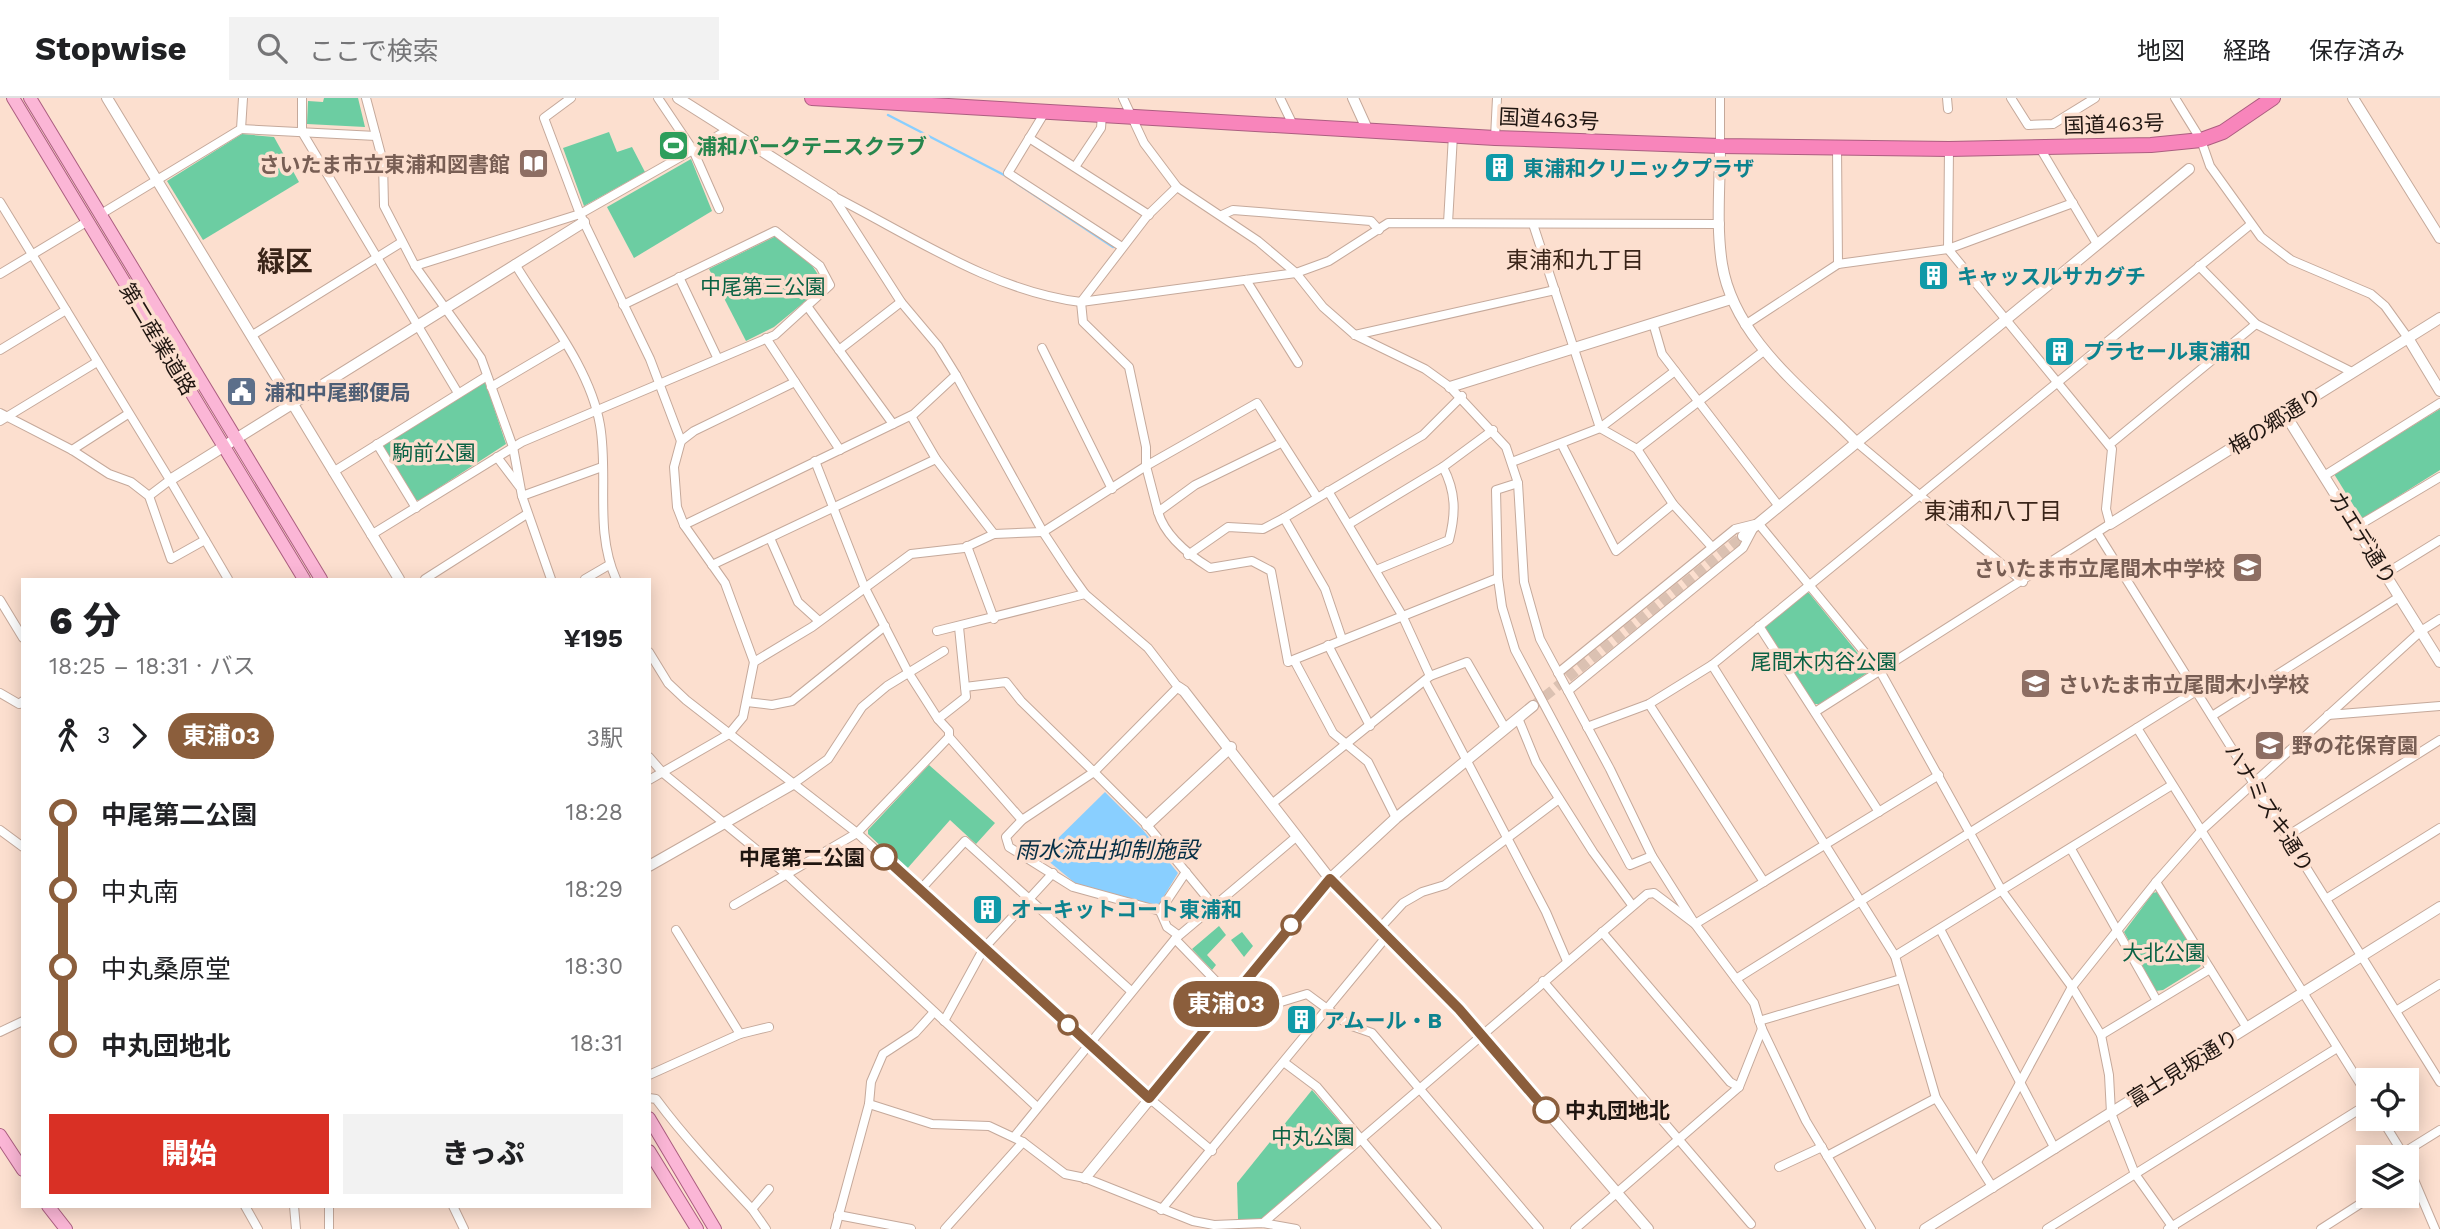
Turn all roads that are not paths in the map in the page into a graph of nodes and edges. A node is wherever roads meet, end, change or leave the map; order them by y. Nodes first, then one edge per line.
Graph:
1 (13, 98) edge
2 (30, 98) edge
3 (107, 98) edge
4 (243, 98) edge
5 (302, 98) edge
6 (366, 98) edge
7 (571, 98) edge
8 (658, 98) edge
9 (678, 98) edge
10 (815, 98) edge
11 (1123, 98) edge
12 (1280, 98) edge
13 (1353, 98) edge
14 (1497, 98) edge
15 (1720, 98) edge
16 (1947, 98) edge
17 (2011, 98) edge
18 (2095, 98) edge
19 (2175, 98) edge
20 (2273, 98) edge
21 (2353, 98) edge
22 (1948, 109) dead end
23 (1045, 112) junction
24 (1102, 116) junction
25 (1132, 117) junction
26 (1294, 127) junction
27 (241, 129) junction
28 (728, 130) junction
29 (1368, 131) junction
30 (302, 132) junction
31 (1453, 135) junction
32 (376, 136) junction
33 (1029, 138) junction
34 (1495, 138) junction
35 (2201, 140) junction
36 (1720, 146) junction
37 (1837, 147) junction
38 (2040, 148) junction
39 (1949, 149) junction
40 (693, 150) junction
41 (1074, 167) junction
42 (2189, 169) dead end
43 (157, 179) junction
44 (1177, 187) junction
45 (833, 196) junction
46 (2073, 202) junction
47 (1, 205) edge
48 (719, 209) dead end
49 (101, 214) junction
50 (1149, 215) junction
51 (1222, 215) junction
52 (582, 218) junction
53 (88, 221) junction
54 (1448, 223) junction
55 (1533, 224) junction
56 (1720, 225) junction
57 (2250, 225) junction
58 (1379, 230) junction
59 (2440, 237) edge
60 (402, 242) junction
61 (2097, 244) junction
62 (1122, 247) junction
63 (1948, 249) junction
64 (32, 254) junction
65 (376, 258) junction
66 (515, 264) junction
67 (1838, 264) junction
68 (415, 265) junction
69 (2199, 266) junction
70 (1296, 273) junction
71 (0, 274) edge
72 (678, 277) junction
73 (1245, 281) junction
74 (1555, 290) junction
75 (1731, 299) junction
76 (901, 302) junction
77 (1081, 302) junction
78 (623, 305) junction
79 (807, 306) junction
80 (444, 307) junction
81 (66, 310) junction
82 (2440, 318) edge
83 (2005, 320) junction
84 (1653, 323) junction
85 (2256, 324) junction
86 (417, 325) junction
87 (1745, 325) junction
88 (1355, 335) junction
89 (251, 336) junction
90 (766, 338) junction
91 (2408, 338) junction
92 (564, 344) junction
93 (1042, 348) dead end
94 (1574, 348) junction
95 (839, 349) junction
96 (0, 350) edge
97 (1765, 350) junction
98 (718, 357) junction
99 (97, 362) junction
100 (1298, 363) dead end
101 (1675, 371) junction
102 (2352, 372) junction
103 (956, 375) junction
104 (487, 376) junction
105 (2055, 381) junction
106 (795, 382) junction
107 (659, 385) junction
108 (491, 387) junction
109 (1450, 387) junction
110 (2440, 391) edge
111 (458, 393) junction
112 (1462, 397) junction
113 (1698, 403) junction
114 (2440, 403) edge
115 (291, 404) junction
116 (596, 408) junction
117 (128, 414) junction
118 (2285, 414) junction
119 (911, 416) junction
120 (2, 417) edge
121 (893, 424) junction
122 (1600, 428) junction
123 (1493, 430) junction
124 (236, 438) junction
125 (681, 441) junction
126 (1855, 441) junction
127 (1281, 443) junction
128 (377, 444) junction
129 (1562, 445) junction
130 (2109, 445) junction
131 (223, 446) junction
132 (513, 447) junction
133 (1637, 449) junction
134 (72, 450) junction
135 (840, 450) junction
136 (497, 457) junction
137 (936, 459) junction
138 (815, 461) junction
139 (1512, 462) junction
140 (1146, 466) junction
141 (602, 467) junction
142 (1443, 467) junction
143 (333, 472) junction
144 (2324, 476) junction
145 (2440, 477) edge
146 (170, 481) junction
147 (1518, 483) junction
148 (519, 485) junction
149 (1112, 489) junction
150 (1328, 491) junction
151 (1918, 495) junction
152 (149, 496) junction
153 (522, 496) junction
154 (1317, 497) junction
155 (1672, 504) junction
156 (1778, 505) junction
157 (835, 507) junction
158 (416, 508) junction
159 (1158, 512) junction
160 (527, 514) junction
161 (1284, 518) junction
162 (1758, 523) junction
163 (1349, 524) junction
164 (2110, 524) junction
165 (684, 525) junction
166 (2356, 527) junction
167 (1043, 532) junction
168 (994, 534) junction
169 (2098, 534) junction
170 (372, 535) junction
171 (1743, 536) tunnel mouth
172 (770, 538) junction
173 (205, 540) junction
174 (2440, 540) edge
175 (967, 546) junction
176 (1712, 547) junction
177 (1188, 555) junction
178 (609, 565) junction
179 (712, 565) junction
180 (1376, 570) junction
181 (2385, 574) junction
182 (227, 578) edge
183 (300, 578) edge
184 (319, 578) edge
185 (398, 578) edge
186 (427, 578) edge
187 (551, 578) edge
188 (587, 578) edge
189 (616, 578) edge
190 (1498, 578) junction
191 (2023, 582) junction
192 (1808, 585) junction
193 (864, 586) junction
194 (1085, 594) junction
195 (2399, 597) junction
196 (0, 600) edge
197 (1402, 615) junction
198 (994, 619) junction
199 (2440, 619) edge
200 (819, 621) junction
201 (885, 626) junction
202 (959, 626) junction
203 (1759, 626) junction
204 (937, 631) dead end
205 (2421, 631) junction
206 (21, 635) edge
207 (1342, 639) junction
208 (1328, 645) junction
209 (944, 651) dead end
210 (651, 656) edge
211 (1294, 660) junction
212 (754, 662) junction
213 (2440, 662) edge
214 (1712, 665) junction
215 (1880, 671) junction
216 (908, 672) junction
217 (1558, 673) junction
218 (1427, 679) junction
219 (965, 687) junction
220 (1178, 687) junction
221 (1568, 691) junction
222 (2196, 691) junction
223 (0, 693) edge
224 (21, 702) edge
225 (747, 702) junction
226 (1649, 705) junction
227 (1533, 706) tunnel mouth
228 (2440, 706) edge
229 (1815, 712) junction
230 (2328, 715) junction
231 (2212, 716) junction
232 (1518, 718) junction
233 (937, 719) junction
234 (1370, 726) junction
235 (1587, 727) junction
236 (2137, 728) junction
237 (1505, 729) junction
238 (729, 734) junction
239 (949, 737) junction
240 (2440, 740) edge
241 (1231, 747) junction
242 (1347, 747) junction
243 (651, 759) edge
244 (1465, 761) junction
245 (1094, 772) junction
246 (663, 773) junction
247 (1939, 775) junction
248 (651, 779) edge
249 (2254, 783) junction
250 (793, 784) junction
251 (2172, 785) junction
252 (1559, 799) junction
253 (1273, 803) junction
254 (1879, 812) junction
255 (1396, 818) junction
256 (1022, 820) junction
257 (724, 824) junction
258 (1147, 825) junction
259 (2440, 828) edge
260 (0, 830) edge
261 (2202, 830) junction
262 (1971, 832) junction
263 (857, 833) junction
264 (2287, 836) junction
265 (1296, 837) junction
266 (1506, 839) junction
267 (1827, 844) junction
268 (21, 846) edge
269 (2071, 849) junction
270 (1652, 856) junction
271 (651, 865) edge
272 (1186, 872) junction
273 (1053, 873) junction
274 (786, 874) junction
275 (1330, 879) junction
276 (1764, 882) junction
277 (2156, 882) junction
278 (920, 890) junction
279 (2002, 891) junction
280 (1030, 899) junction
281 (2326, 899) junction
282 (1862, 900) junction
283 (734, 905) dead end
284 (1213, 905) junction
285 (1632, 905) junction
286 (2440, 907) edge
287 (1160, 911) junction
288 (1695, 924) junction
289 (1940, 929) junction
290 (676, 930) dead end
291 (2118, 930) junction
292 (1383, 932) junction
293 (1602, 933) junction
294 (1177, 937) junction
295 (984, 948) junction
296 (1895, 956) junction
297 (2362, 956) junction
298 (1567, 961) junction
299 (2210, 969) junction
300 (1736, 979) junction
301 (1901, 979) junction
302 (1543, 981) junction
303 (2440, 984) edge
304 (2072, 987) junction
305 (1131, 991) junction
306 (2303, 993) junction
307 (1232, 997) junction
308 (2157, 1001) junction
309 (1325, 1009) junction
310 (934, 1012) junction
311 (2396, 1012) junction
312 (944, 1021) junction
313 (21, 1022) edge
314 (1760, 1025) junction
315 (769, 1027) dead end
316 (2247, 1028) junction
317 (0, 1032) edge
318 (740, 1034) junction
319 (1482, 1035) junction
320 (2101, 1035) junction
321 (1089, 1043) junction
322 (2337, 1048) junction
323 (2440, 1059) edge
324 (1284, 1063) junction
325 (2430, 1065) junction
326 (651, 1074) edge
327 (2356, 1077) edge
328 (2020, 1082) junction
329 (2440, 1082) edge
330 (1740, 1087) junction
331 (1419, 1089) junction
332 (651, 1098) edge
333 (1149, 1098) junction
334 (1936, 1098) junction
335 (869, 1104) junction
336 (1037, 1107) junction
337 (2356, 1112) edge
338 (2111, 1113) junction
339 (651, 1121) edge
340 (2440, 1130) edge
341 (0, 1135) edge
342 (1014, 1137) junction
343 (1360, 1139) junction
344 (1678, 1140) junction
345 (1023, 1142) junction
346 (2419, 1146) edge
347 (1822, 1147) junction
348 (2054, 1149) junction
349 (1212, 1151) junction
350 (651, 1154) edge
351 (1827, 1157) junction
352 (1977, 1162) junction
353 (21, 1167) edge
354 (1779, 1167) dead end
355 (2135, 1174) junction
356 (1085, 1178) junction
357 (1993, 1188) junction
358 (769, 1189) dead end
359 (1617, 1193) junction
360 (2419, 1195) edge
361 (2356, 1206) edge
362 (50, 1208) edge
363 (246, 1208) edge
364 (294, 1208) edge
365 (330, 1208) edge
366 (454, 1208) edge
367 (752, 1209) junction
368 (1161, 1210) junction
369 (838, 1214) junction
370 (1264, 1223) junction
371 (1751, 1224) dead end
372 (2171, 1228) edge
373 (66, 1229) edge
374 (258, 1229) edge
375 (296, 1229) edge
376 (329, 1229) edge
377 (464, 1229) edge
378 (696, 1229) edge
379 (715, 1229) edge
380 (766, 1229) edge
381 (835, 1229) edge
382 (911, 1229) edge
383 (946, 1229) edge
384 (1296, 1229) edge
385 (1437, 1229) edge
386 (1539, 1229) edge
387 (1575, 1229) edge
388 (1647, 1229) edge
389 (1871, 1229) edge
390 (1925, 1229) edge
391 (2047, 1229) edge
392 (2320, 1229) edge
393 (2435, 1229) edge

1 - 53 main road, 第二産業道路
2 - 49 main road, 第二産業道路
3 - 43 street
4 - 27 street
5 - 30 street
6 - 32 street
7 - 52 street
8 - 40 street
9 - 28 street
10 - 23 highway, 国道463号
11 - 25 street
12 - 26 street
13 - 29 street
14 - 34 street
15 - 36 street
16 - 22 street
17 - 18 street
19 - 35 street
20 - 35 highway, 国道463号
21 - 59 street
23 - 24 highway, 国道463号
23 - 33 street
24 - 25 highway, 国道463号
24 - 41 street
25 - 26 highway, 国道463号
25 - 44 street
26 - 29 highway, 国道463号
27 - 30 street
27 - 43 street
28 - 40 street
28 - 45 street
29 - 31 highway, 国道463号
30 - 32 street
30 - 65 street
31 - 34 highway, 国道463号
31 - 54 street
32 - 60 street
33 - 41 street
33 - 62 street
34 - 36 highway, 国道463号
35 - 38 highway, 国道463号
35 - 57 street
36 - 37 highway, 国道463号
36 - 56 street
37 - 39 highway, 国道463号
37 - 67 street
38 - 39 highway, 国道463号
38 - 46 street
39 - 63 street
40 - 48 street
40 - 52 street
41 - 50 street
42 - 61 street
43 - 49 street
43 - 89 street
44 - 50 street
44 - 51 street
45 - 76 street
45 - 77 street
46 - 61 street
46 - 63 street
47 - 64 street
49 - 124 main road, 第二産業道路
50 - 62 street
51 - 58 street
51 - 70 street
52 - 66 street
52 - 68 street
52 - 78 street
53 - 64 street
53 - 131 main road, 第二産業道路
54 - 55 street
54 - 58 street
55 - 56 street
55 - 74 street
56 - 75 street
57 - 69 street
57 - 91 street
58 - 70 street
60 - 65 street
60 - 68 street
61 - 83 street
62 - 77 street
63 - 67 street
63 - 83 street
64 - 71 street
64 - 81 street
65 - 86 street
65 - 89 street
66 - 80 street
66 - 92 street
67 - 87 street
68 - 80 street
69 - 85 street
69 - 105 street
70 - 73 street
70 - 88 street
72 - 78 street
72 - 79 street
72 - 98 street
73 - 77 street
73 - 100 street
74 - 88 street
74 - 94 street
75 - 84 street
75 - 87 street
76 - 95 street
76 - 103 street
77 - 140 street
78 - 107 street
79 - 90 street
79 - 95 street
80 - 86 street
80 - 104 street
81 - 96 street
81 - 99 street
82 - 91 street, 梅の郷通り
83 - 105 street
83 - 126 street
84 - 94 street
84 - 101 street
85 - 102 street
85 - 130 street
86 - 111 street
86 - 115 street
87 - 97 street
88 - 109 street
89 - 115 street
90 - 98 street
90 - 106 street
91 - 102 street, 梅の郷通り
91 - 110 street
92 - 108 street
92 - 116 street
93 - 149 street
94 - 109 street
94 - 122 street
95 - 121 street
97 - 113 street
97 - 126 street
98 - 107 street
99 - 117 street
99 - 120 street
101 - 113 street
101 - 122 street
102 - 118 street, 梅の郷通り
103 - 119 street
103 - 167 street
104 - 108 street
104 - 111 street
105 - 130 street
105 - 151 street
106 - 125 street
106 - 135 street
107 - 116 street
107 - 125 street
108 - 132 street
109 - 112 street
111 - 128 street
112 - 123 street
112 - 150 street
113 - 133 street
113 - 156 street
114 - 144 street
115 - 124 street
115 - 143 street
116 - 132 street
116 - 141 street
117 - 134 street
117 - 146 street
118 - 144 street, カエデ通り
118 - 164 street, 梅の郷通り
119 - 121 street
119 - 137 street
120 - 134 street
121 - 135 street
122 - 129 street
122 - 133 street
123 - 139 street
123 - 142 street
124 - 131 street
124 - 184 main road, 第二産業道路
125 - 165 street
126 - 151 street
126 - 156 street
127 - 140 street
127 - 154 street
127 - 159 street
128 - 143 street
128 - 158 street
129 - 139 street
129 - 155 street
130 - 164 street
131 - 146 street
131 - 183 main road, 第二産業道路
132 - 136 street
132 - 148 street
133 - 155 street
134 - 152 street
135 - 138 street
136 - 148 street
136 - 158 street
137 - 157 street
137 - 168 street
138 - 157 street
138 - 165 street
139 - 147 street
140 - 149 street
140 - 159 street
141 - 153 street
141 - 178 street
142 - 163 street
142 - 180 street
143 - 170 street
144 - 166 street, カエデ通り
145 - 166 street
146 - 152 street
146 - 173 street
147 - 190 street
147 - 217 street
148 - 153 street
149 - 167 street
150 - 154 street
150 - 163 street
151 - 191 street
151 - 192 street
152 - 173 street
153 - 160 street
154 - 161 street
155 - 176 street
156 - 162 street
157 - 172 street
157 - 193 street
158 - 170 street
159 - 177 street
160 - 186 street
160 - 187 street
161 - 177 street
161 - 207 street
162 - 171 street
162 - 176 street
162 - 192 street
162 - 221 street
163 - 180 street
164 - 169 street
165 - 179 street
166 - 181 street, カエデ通り
167 - 168 street
167 - 194 street
168 - 175 street
169 - 191 street
169 - 222 street, ハナミズキ通り
170 - 185 street
172 - 179 street
172 - 200 street
173 - 182 street
174 - 181 street
175 - 193 street
175 - 198 street
176 - 217 street
177 - 211 street
178 - 188 street
178 - 189 street
179 - 212 street
180 - 197 street
181 - 195 street, カエデ通り
190 - 197 street
190 - 270 street
191 - 215 street
192 - 203 street
192 - 215 street
193 - 200 street
193 - 201 street
194 - 198 street
194 - 220 street
195 - 205 street, カエデ通り
195 - 231 street
196 - 206 street
197 - 207 street
197 - 218 street
198 - 202 street
199 - 205 street
200 - 212 street
201 - 216 street
201 - 225 street
202 - 204 street
202 - 219 street
203 - 214 street
203 - 229 street
205 - 213 street, カエデ通り
205 - 230 street
207 - 208 street
208 - 211 street
208 - 234 street
209 - 216 street
210 - 238 street
211 - 242 street
212 - 225 street
214 - 226 street
214 - 267 street
215 - 229 street
215 - 247 street
216 - 233 street
216 - 250 street
217 - 221 street
218 - 234 street
218 - 237 street
218 - 244 street
219 - 233 street
219 - 245 street
220 - 241 street
220 - 245 street
221 - 235 street
222 - 231 street, ハナミズキ通り
222 - 236 street
223 - 224 street
225 - 238 street
226 - 235 street
226 - 276 street
227 - 232 street
228 - 230 street
229 - 254 street
230 - 249 street
231 - 249 street, ハナミズキ通り
232 - 237 street
232 - 252 street
233 - 239 street
234 - 242 street
235 - 270 street
236 - 251 street
236 - 262 street
237 - 244 street
238 - 246 street
238 - 250 street
239 - 256 street
239 - 263 street
240 - 264 street
241 - 253 street
241 - 258 street
242 - 253 street
242 - 255 street
243 - 246 street
244 - 255 street
244 - 266 street
245 - 256 street
245 - 258 street
246 - 248 street
246 - 257 street
247 - 254 street
247 - 262 street
249 - 261 street
249 - 264 street, ハナミズキ通り
250 - 257 street
250 - 263 street
251 - 261 street
251 - 269 street
252 - 266 street
252 - 285 street
253 - 265 street
254 - 267 street
255 - 275 street
256 - 273 street
257 - 271 street
257 - 274 street
258 - 272 street
259 - 281 street
260 - 268 street
261 - 277 street
261 - 306 street
262 - 279 street
262 - 282 street
263 - 274 street
263 - 278 street
264 - 281 street, ハナミズキ通り
265 - 275 street
265 - 284 street
266 - 292 street
266 - 298 street
267 - 276 street
267 - 282 street
269 - 279 street
269 - 291 street
270 - 288 street
272 - 284 street
272 - 287 street
273 - 280 street
273 - 287 street
274 - 283 street
274 - 310 street
275 - 292 street
275 - 307 street
276 - 288 street
277 - 291 street
277 - 299 street
278 - 280 street
278 - 295 street
279 - 289 street
279 - 304 street
280 - 295 street
280 - 305 street
281 - 297 street, ハナミズキ通り
282 - 296 street
282 - 300 street
284 - 294 street
285 - 288 street
285 - 293 street
286 - 297 street, 富士見坂通り
287 - 294 street
288 - 300 street
289 - 296 street
289 - 328 street
290 - 318 street
291 - 304 street
291 - 308 street
292 - 309 street
292 - 319 street
293 - 298 street
293 - 330 street
294 - 305 street
294 - 307 street
295 - 312 street
295 - 321 street
296 - 301 street
297 - 306 street, 富士見坂通り
297 - 311 street, ハナミズキ通り
298 - 302 street
299 - 308 street
299 - 316 street
300 - 314 street
301 - 314 street
301 - 334 street
302 - 319 street
302 - 344 street
303 - 311 street
304 - 320 street
304 - 328 street
305 - 321 street
306 - 316 street, 富士見坂通り
306 - 322 street
307 - 309 street
307 - 333 street
308 - 320 street
309 - 324 street
309 - 331 street
310 - 312 street
310 - 335 street
311 - 325 street, ハナミズキ通り
312 - 336 street
313 - 317 street
314 - 330 street
314 - 347 street
315 - 318 street
316 - 338 street, 富士見坂通り
318 - 326 street
319 - 331 street
319 - 359 street
320 - 338 street
321 - 333 street
321 - 336 street
322 - 327 street
322 - 355 street
323 - 325 street
324 - 343 street
324 - 349 street
325 - 329 street, ハナミズキ通り
328 - 348 street
328 - 352 street
330 - 344 street
331 - 343 street
331 - 386 street
332 - 367 street
333 - 349 street
333 - 356 street
334 - 351 street
334 - 352 street
335 - 342 street
335 - 369 street
336 - 342 street
337 - 372 street
338 - 348 street, 富士見坂通り
338 - 355 street
339 - 379 main road
340 - 346 street
341 - 353 main road
342 - 345 street
343 - 370 street
343 - 385 street
344 - 359 street
344 - 371 street
345 - 356 street
345 - 383 street
347 - 351 street
347 - 354 street
348 - 357 street, 富士見坂通り
349 - 368 street
350 - 378 main road
351 - 389 street
352 - 357 street
355 - 372 street
355 - 391 street
356 - 368 street
357 - 390 street, 富士見坂通り
358 - 367 street
359 - 387 street
359 - 388 street
360 - 393 street
361 - 392 street
362 - 373 main road
363 - 374 street
364 - 375 street
365 - 376 street
366 - 377 street
367 - 380 street
368 - 370 street
369 - 381 street
369 - 382 street
370 - 384 street

